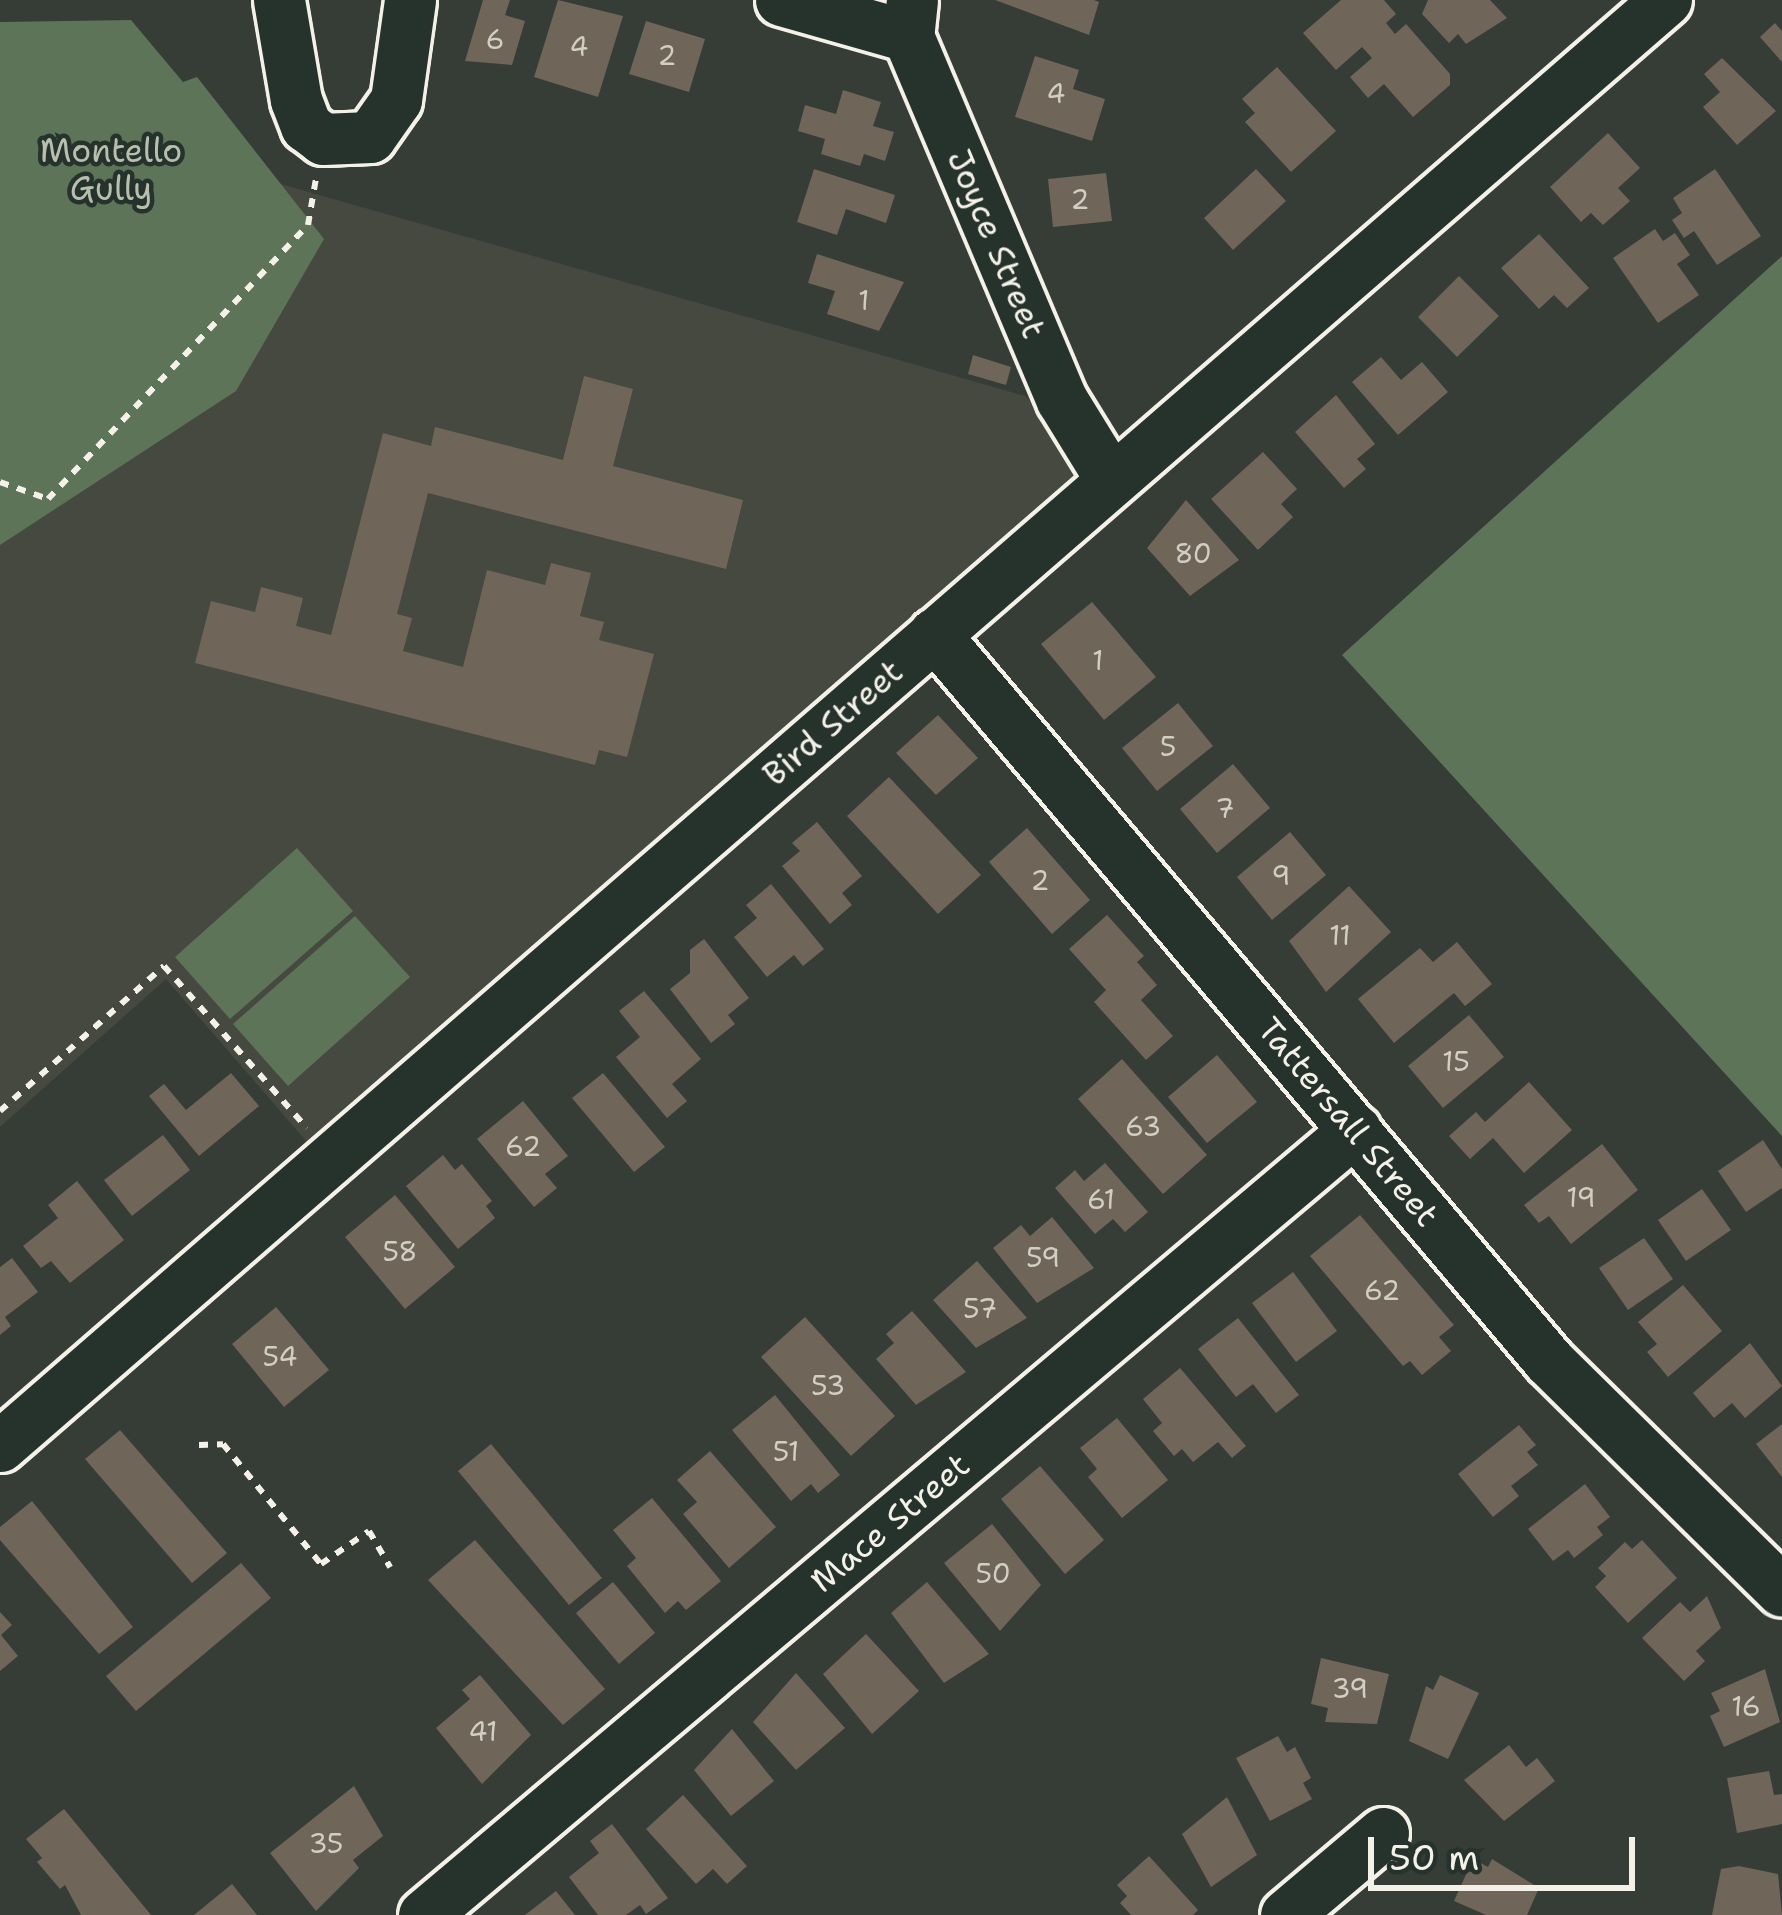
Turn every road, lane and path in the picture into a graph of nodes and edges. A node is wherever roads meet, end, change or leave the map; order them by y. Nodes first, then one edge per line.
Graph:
1 (279, 0) edge
2 (410, 0) edge
3 (781, 0) edge
4 (1666, 0) edge
5 (910, 18) edge
6 (323, 139) junction
7 (1110, 478) junction
8 (0, 482) edge
9 (934, 634) junction
10 (0, 1111) edge
11 (1355, 1130) junction
12 (326, 1163) junction
13 (199, 1445) dead end
14 (0, 1446) edge
15 (390, 1567) dead end
16 (1782, 1591) edge
17 (1383, 1833) dead end
18 (424, 1915) edge
19 (1286, 1915) edge

1 - 6 street
2 - 6 street
3 - 5 street
4 - 7 street, Bird Street
5 - 7 street, Joyce Street
6 - 8 path
7 - 9 street, Bird Street
9 - 11 street, Tattersall Street
9 - 12 street, Bird Street
10 - 12 path
11 - 16 street, Tattersall Street
11 - 18 street, Mace Street
12 - 14 street, Bird Street
13 - 15 path
17 - 19 street

